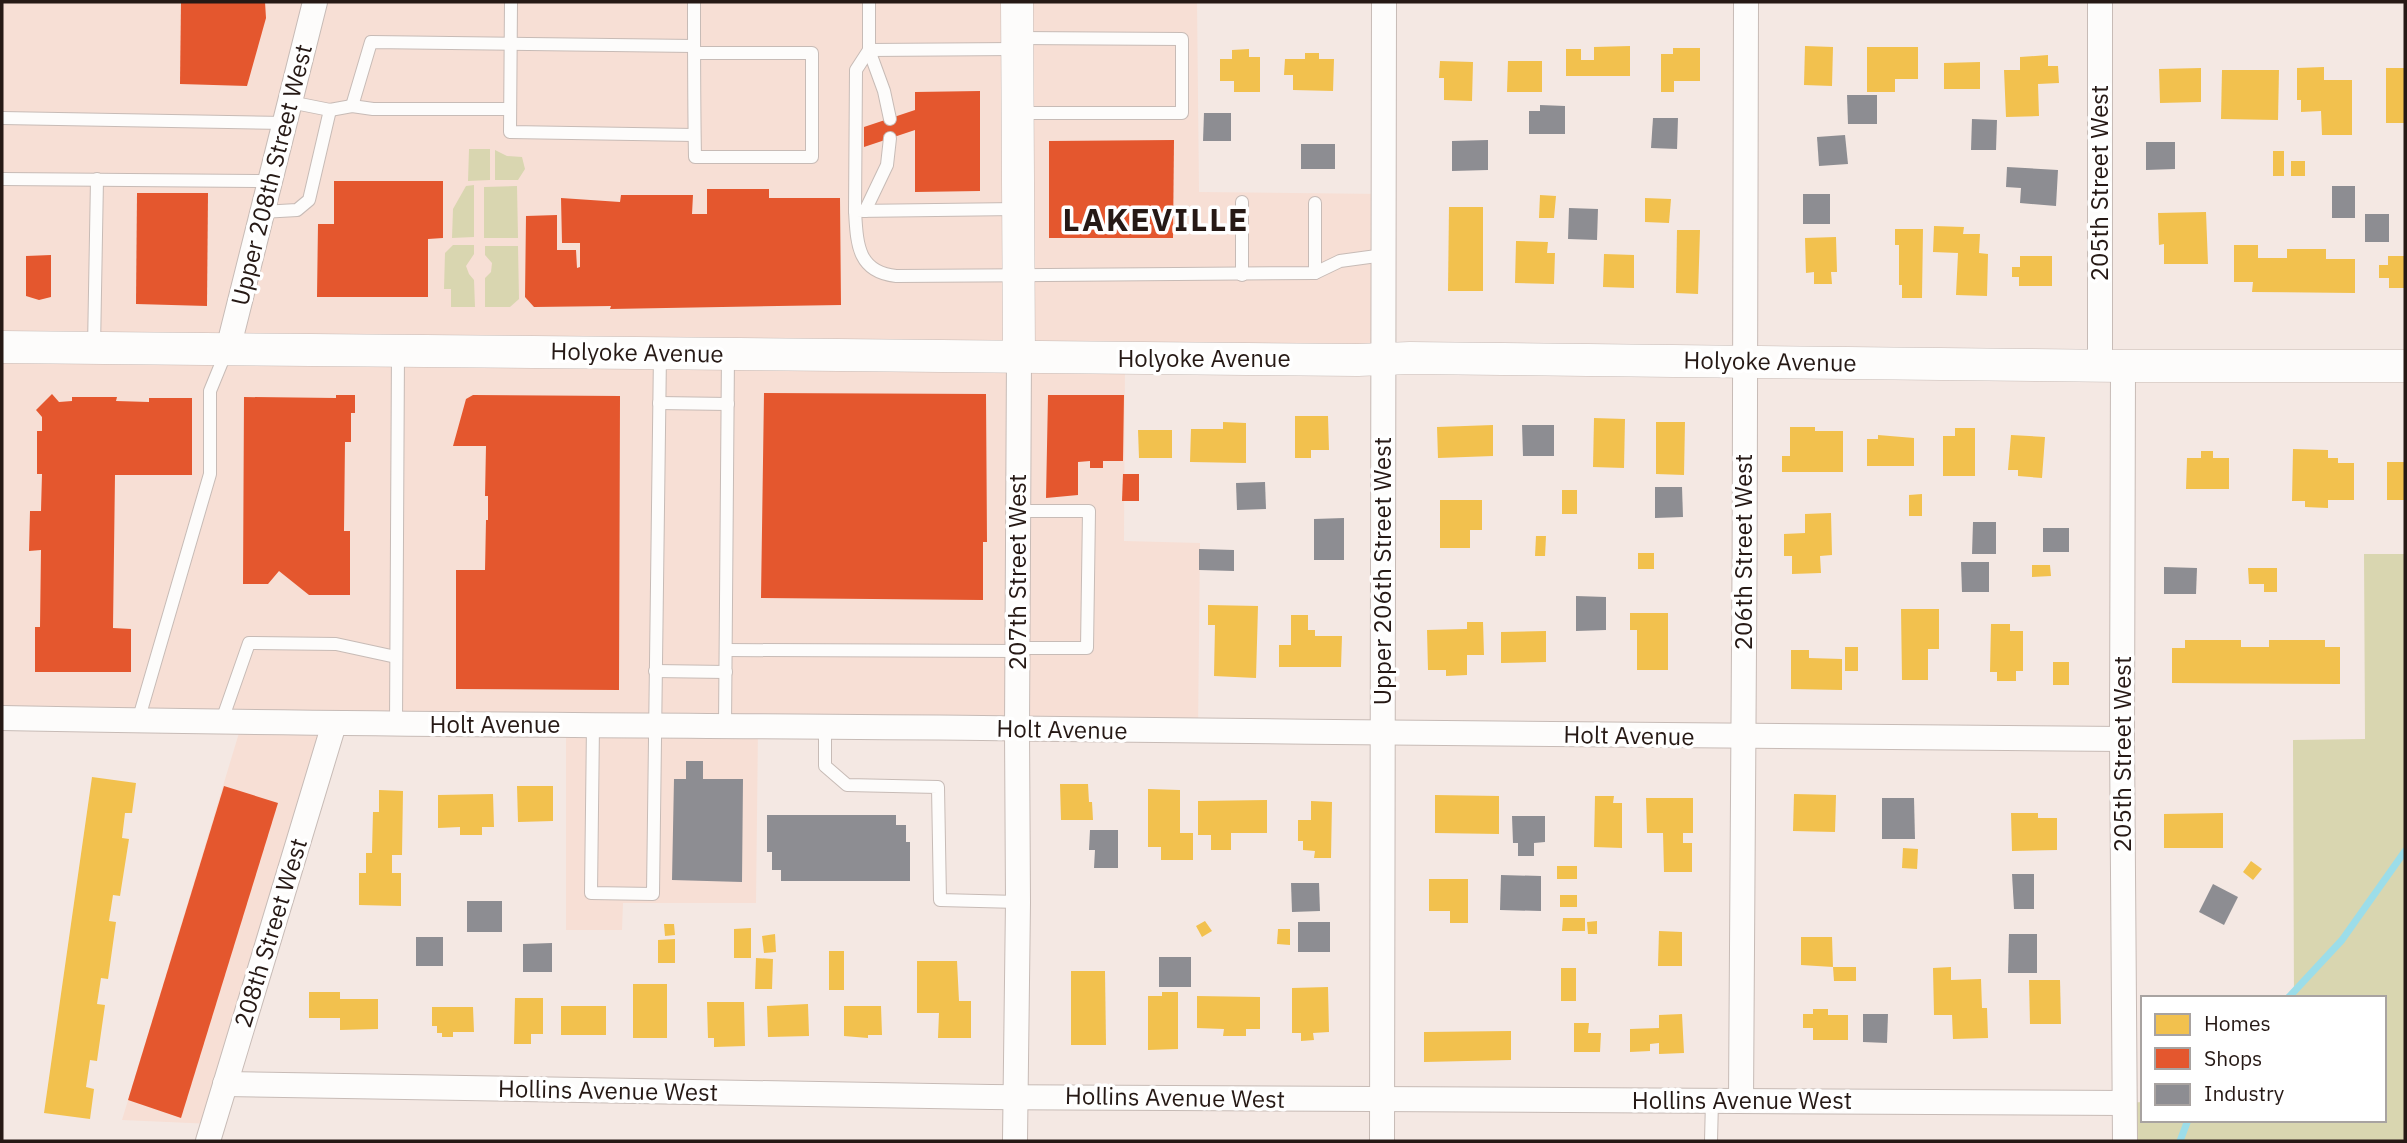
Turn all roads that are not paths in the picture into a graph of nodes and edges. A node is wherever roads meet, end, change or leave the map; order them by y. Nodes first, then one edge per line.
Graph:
1 (315, 2) edge
2 (511, 2) edge
3 (694, 2) edge
4 (869, 2) edge
5 (1017, 2) edge
6 (1384, 2) edge
7 (1746, 2) edge
8 (2100, 2) edge
9 (1018, 43) junction
10 (511, 44) junction
11 (694, 49) junction
12 (869, 50) junction
13 (352, 106) junction
14 (510, 109) junction
15 (330, 110) junction
16 (287, 113) junction
17 (1018, 113) junction
18 (2, 118) edge
19 (890, 119) dead end
20 (694, 135) junction
21 (890, 138) dead end
22 (2, 179) edge
23 (97, 179) junction
24 (271, 181) junction
25 (1242, 202) dead end
26 (1315, 203) dead end
27 (1019, 209) junction
28 (860, 211) junction
29 (262, 212) junction
30 (1384, 256) junction
31 (1315, 273) junction
32 (1020, 274) junction
33 (1242, 275) junction
34 (2, 347) edge
35 (94, 348) junction
36 (228, 349) junction
37 (398, 350) junction
38 (660, 353) junction
39 (728, 354) junction
40 (1019, 356) junction
41 (1383, 360) junction
42 (1744, 362) junction
43 (2112, 365) junction
44 (2405, 366) edge
45 (659, 403) junction
46 (728, 404) junction
47 (1018, 512) junction
48 (726, 650) junction
49 (1018, 650) junction
50 (396, 657) junction
51 (655, 671) junction
52 (726, 672) junction
53 (2, 718) edge
54 (138, 721) junction
55 (221, 723) junction
56 (334, 724) junction
57 (396, 724) junction
58 (593, 725) junction
59 (654, 725) junction
60 (725, 726) junction
61 (825, 727) junction
62 (1017, 729) junction
63 (1382, 734) junction
64 (1745, 738) junction
65 (2122, 739) junction
66 (1018, 902) junction
67 (225, 1084) junction
68 (1016, 1096) junction
69 (1383, 1100) junction
70 (1712, 1101) junction
71 (1741, 1101) junction
72 (2124, 1103) junction
73 (208, 1141) edge
74 (1015, 1141) edge
75 (1382, 1141) edge
76 (1711, 1141) edge
77 (2125, 1141) edge

1 - 16 street, Upper 208th Street West
2 - 10 lane
3 - 11 lane
4 - 12 lane
5 - 9 street, 207th Street West
6 - 30 street, Upper 206th Street West
7 - 42 street, 206th Street West
8 - 43 street, 205th Street West
9 - 12 lane
9 - 17 street, 207th Street West
9 - 17 lane
10 - 11 lane
10 - 13 lane
10 - 14 lane
11 - 20 lane
11 - 20 lane
12 - 19 lane
12 - 28 lane
13 - 14 lane
13 - 15 lane
14 - 20 lane
15 - 16 lane
15 - 29 lane
16 - 18 lane
16 - 24 street, Upper 208th Street West
17 - 27 street, 207th Street West
21 - 28 lane
22 - 23 lane
23 - 24 lane
23 - 35 lane
24 - 29 street, Upper 208th Street West
25 - 33 lane
26 - 31 lane
27 - 28 lane
27 - 32 street, 207th Street West
28 - 32 lane
29 - 36 street, Upper 208th Street West
30 - 31 lane
30 - 41 street, Upper 206th Street West
31 - 33 lane
32 - 33 lane
32 - 40 street, 207th Street West
34 - 35 street, Holyoke Avenue
35 - 36 street, Holyoke Avenue
36 - 37 street, Holyoke Avenue
36 - 54 lane
37 - 38 street, Holyoke Avenue
37 - 50 lane
38 - 39 street, Holyoke Avenue
38 - 45 lane
39 - 40 street, Holyoke Avenue
39 - 46 lane
40 - 41 street, Holyoke Avenue
40 - 47 street, 207th Street West
41 - 42 street, Holyoke Avenue
41 - 63 street, Upper 206th Street West
42 - 43 street, Holyoke Avenue
42 - 64 street, 206th Street West
43 - 44 street, Holyoke Avenue
43 - 65 street, 205th Street West
45 - 46 lane
45 - 51 lane
46 - 48 lane
47 - 49 street, 207th Street West
47 - 49 lane
48 - 49 lane
48 - 52 lane
49 - 62 street, 207th Street West
50 - 55 lane
50 - 57 lane
51 - 52 lane
51 - 59 lane
52 - 60 lane
53 - 54 street, Holt Avenue
54 - 55 street, Holt Avenue
55 - 56 street, Holt Avenue
56 - 57 street, Holt Avenue
56 - 67 street, 208th Street West
57 - 58 street, Holt Avenue
58 - 59 street, Holt Avenue
58 - 59 lane
59 - 60 street, Holt Avenue
60 - 61 street, Holt Avenue
61 - 62 street, Holt Avenue
61 - 66 lane
62 - 63 street, Holt Avenue
62 - 66 street, 207th Street West
63 - 64 street, Holt Avenue
63 - 69 street, Upper 206th Street West
64 - 65 street, Holt Avenue
64 - 71 street, 206th Street West
65 - 72 street, 205th Street West
66 - 68 street, 207th Street West
67 - 68 street, Hollins Avenue West
67 - 73 street, 208th Street West
68 - 69 street, Hollins Avenue West
68 - 74 street, 207th Street West
69 - 70 street, Hollins Avenue West
69 - 75 street, Upper 206th Street West
70 - 71 street, Hollins Avenue West
70 - 76 lane
71 - 72 street, Hollins Avenue West
72 - 77 street, 205th Street West

